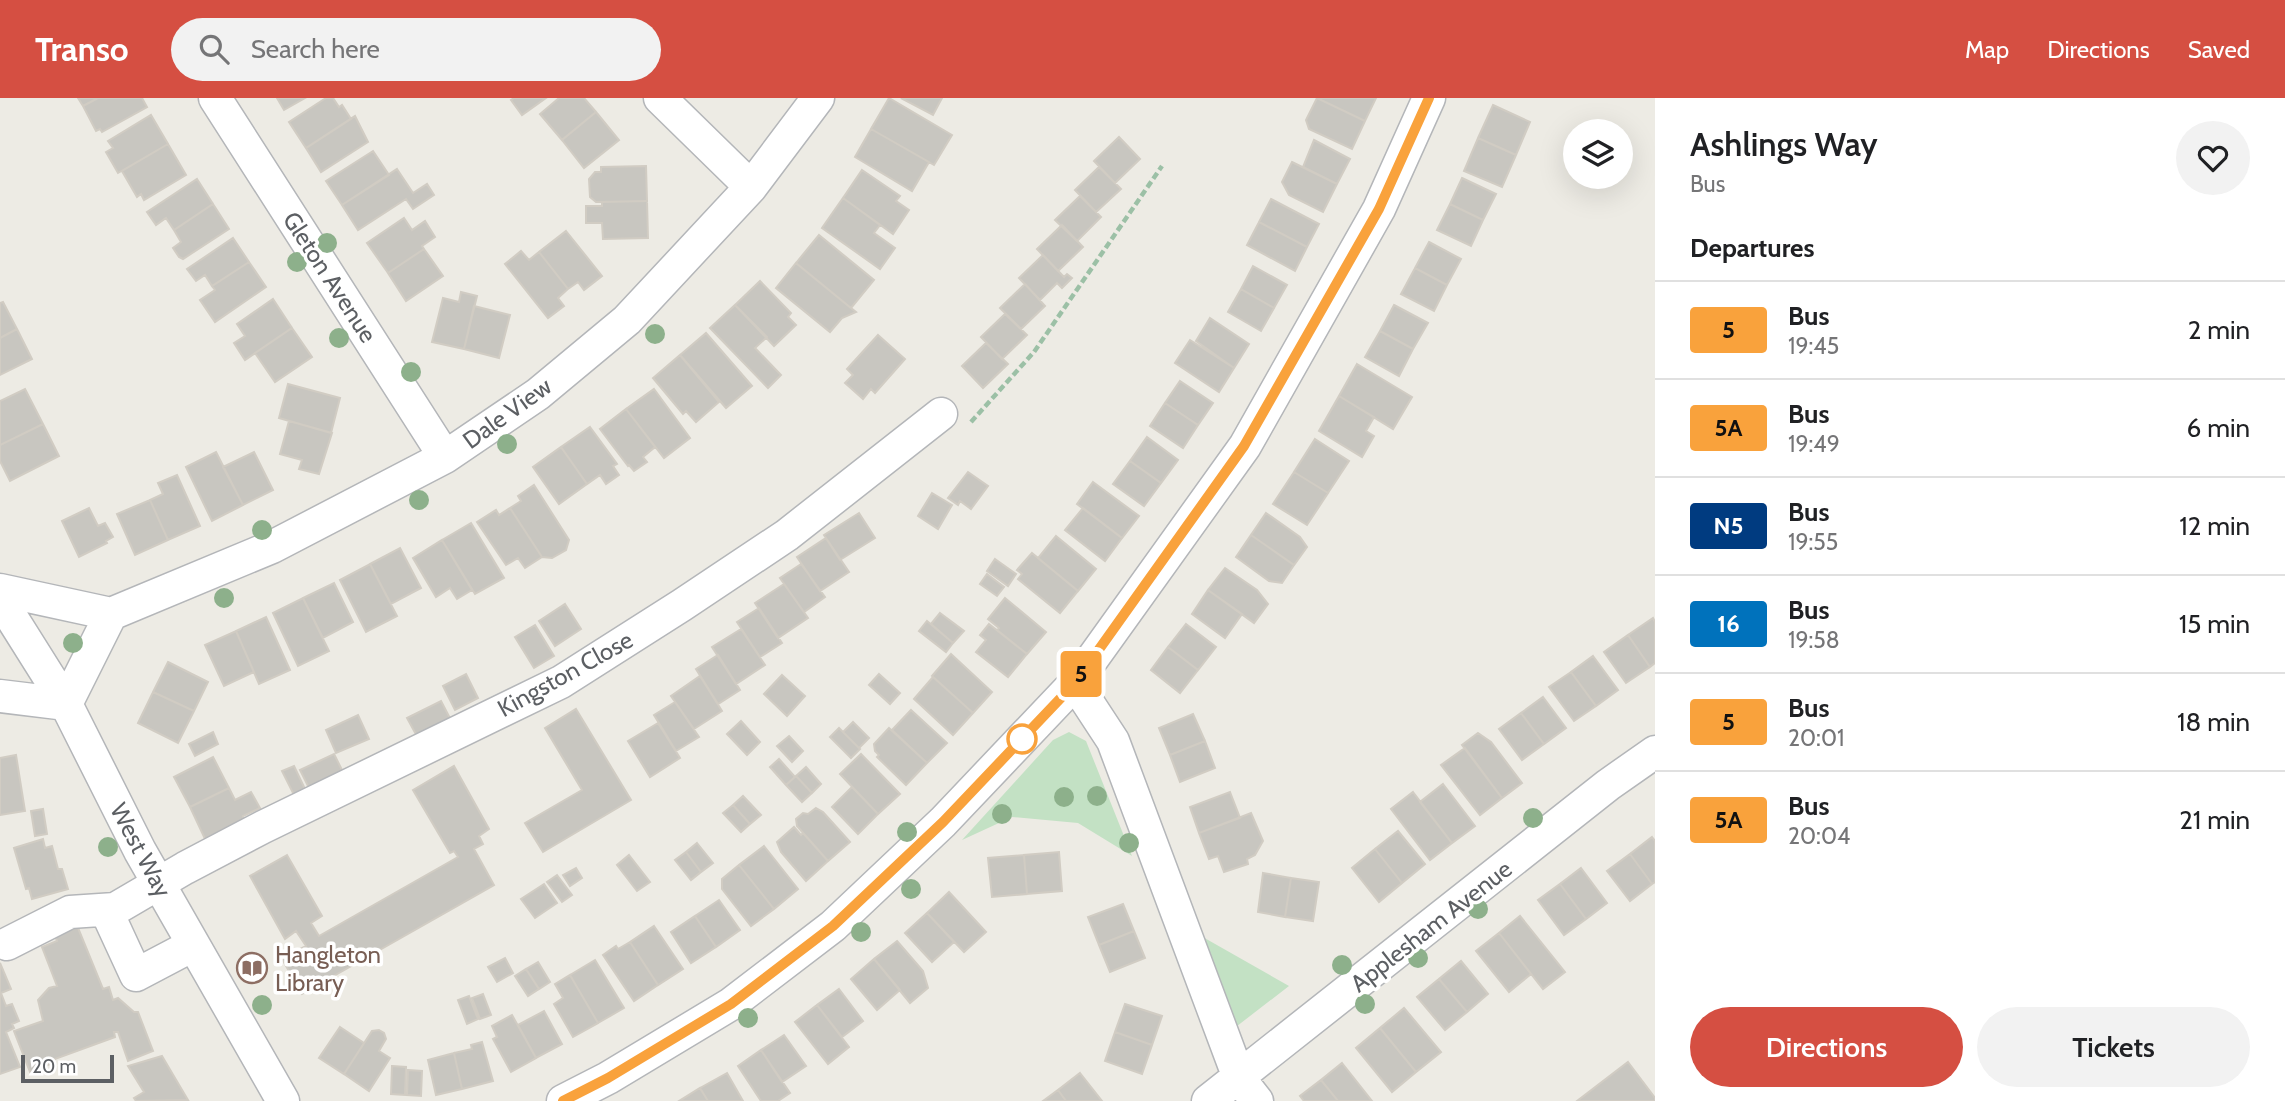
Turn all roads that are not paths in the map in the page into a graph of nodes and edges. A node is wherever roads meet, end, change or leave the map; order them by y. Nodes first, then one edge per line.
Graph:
1 (215, 98) edge
2 (660, 98) edge
3 (818, 98) edge
4 (1429, 98) edge
5 (751, 187) junction
6 (941, 414) road end
7 (445, 457) junction
8 (0, 590) edge
9 (0, 599) edge
10 (111, 614) junction
11 (1075, 683) junction
12 (0, 696) edge
13 (66, 704) junction
14 (1655, 752) edge
15 (159, 884) junction
16 (106, 910) junction
17 (7, 944) dead end
18 (193, 945) junction
19 (1248, 1089) edge
20 (282, 1101) edge
21 (563, 1101) edge
22 (1208, 1101) edge

1 - 7 street, Gleton Avenue
2 - 5 street
3 - 5 street, Dale View
4 - 11 street
5 - 7 street, Dale View
6 - 15 street, Kingston Close
7 - 10 street, Dale View
8 - 10 street
9 - 13 street, West Way
10 - 13 street
11 - 19 street
11 - 21 street
12 - 13 street
13 - 15 street, West Way
14 - 19 street, Applesham Avenue
15 - 16 street, Kingston Close
15 - 18 street, West Way
16 - 17 street
16 - 18 street
18 - 20 street, West Way
19 - 22 street, Applesham Avenue

